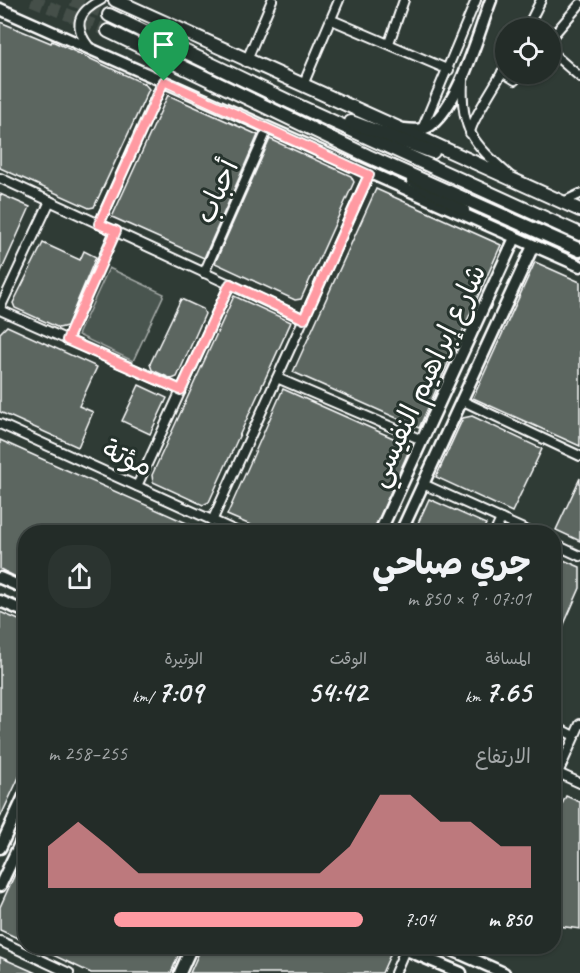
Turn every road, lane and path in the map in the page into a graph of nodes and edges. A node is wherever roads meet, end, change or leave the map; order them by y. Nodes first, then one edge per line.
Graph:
1 (101, 0) edge
2 (272, 0) edge
3 (339, 0) edge
4 (405, 0) edge
5 (476, 0) edge
6 (491, 0) edge
7 (541, 0) edge
8 (122, 2) edge
9 (580, 4) edge
10 (0, 9) edge
11 (109, 15) tunnel mouth
12 (532, 18) edge
13 (332, 20) junction
14 (561, 26) edge
15 (108, 31) tunnel mouth
16 (389, 43) junction
17 (89, 48) junction
18 (561, 61) edge
19 (246, 62) junction
20 (449, 70) junction
21 (463, 74) junction
22 (580, 77) edge
23 (164, 81) junction
24 (495, 84) edge
25 (303, 85) junction
26 (290, 102) junction
27 (268, 128) junction
28 (398, 128) junction
29 (422, 129) junction
30 (470, 135) junction
31 (368, 156) junction
32 (369, 175) junction
33 (0, 178) edge
34 (519, 183) junction
35 (580, 194) edge
36 (50, 201) junction
37 (563, 202) junction
38 (580, 210) edge
39 (99, 224) junction
40 (502, 230) junction
41 (116, 231) junction
42 (580, 234) edge
43 (515, 238) junction
44 (533, 246) junction
45 (580, 250) edge
46 (580, 266) edge
47 (204, 273) junction
48 (500, 276) junction
49 (518, 278) junction
50 (230, 284) junction
51 (0, 309) edge
52 (304, 319) junction
53 (67, 340) junction
54 (277, 378) junction
55 (181, 390) junction
56 (446, 390) junction
57 (463, 400) junction
58 (0, 424) edge
59 (422, 440) junction
60 (580, 456) edge
61 (423, 484) junction
62 (137, 486) junction
63 (501, 519) junction
64 (212, 521) junction
65 (221, 525) edge
66 (383, 525) edge
67 (404, 525) edge
68 (498, 525) edge
69 (514, 525) edge
70 (561, 547) edge
71 (580, 556) edge
72 (0, 578) edge
73 (18, 586) edge
74 (0, 601) edge
75 (18, 609) edge
76 (580, 724) edge
77 (561, 730) edge
78 (574, 736) junction
79 (561, 766) edge
80 (561, 774) edge
81 (580, 783) edge
82 (18, 809) edge
83 (0, 848) edge
84 (18, 848) edge
85 (0, 886) edge
86 (0, 941) edge
87 (18, 950) edge
88 (27, 954) edge
89 (188, 954) edge
90 (404, 954) edge
91 (417, 954) edge
92 (460, 954) edge
93 (473, 960) junction
94 (64, 972) edge
95 (180, 973) edge
96 (395, 973) edge
97 (460, 973) edge
98 (466, 973) edge
99 (504, 973) edge

1 - 17 street
2 - 19 street
3 - 13 street
4 - 16 street
5 - 20 street
6 - 21 street
7 - 12 street
8 - 19 main road
9 - 14 street
10 - 17 street
11 - 26 main road
13 - 16 street
13 - 25 street
15 - 31 main road
16 - 20 street
17 - 23 street
18 - 22 street
19 - 25 main road
20 - 29 street
21 - 29 street
21 - 30 street
23 - 27 street
23 - 39 street
24 - 30 street
25 - 28 main road
26 - 34 main road
26 - 42 main road
27 - 32 street
27 - 47 street, أحباب
28 - 29 street
28 - 34 main road
30 - 34 street
31 - 40 street
31 - 45 main road
32 - 40 street
32 - 52 street
33 - 36 street
34 - 37 main road
35 - 37 street
36 - 39 street
36 - 51 street
37 - 38 main road
39 - 41 street
40 - 43 street
41 - 47 street
41 - 53 street
43 - 44 street
43 - 48 street, شارع إبراهيم النفيسي
44 - 46 street
44 - 49 street, شارع إبراهيم النفيسي
47 - 50 street
48 - 49 street
48 - 56 street, شارع إبراهيم النفيسي
49 - 57 street, شارع إبراهيم النفيسي
50 - 52 street
50 - 55 street
51 - 53 street
52 - 54 street
53 - 55 street
54 - 59 street
54 - 64 street
55 - 62 street
56 - 57 street
56 - 59 street, شارع إبراهيم النفيسي
57 - 60 street
57 - 61 street, شارع إبراهيم النفيسي
58 - 62 street, مؤتة
59 - 66 street, شارع إبراهيم النفيسي
61 - 63 street
61 - 67 street, شارع إبراهيم النفيسي
62 - 64 street, مؤتة
63 - 68 street
63 - 69 street
64 - 65 street, مؤتة
70 - 71 street
72 - 73 street
74 - 75 street
76 - 78 street
77 - 78 street
78 - 79 street
80 - 81 street
82 - 83 street
84 - 85 street
86 - 87 street
88 - 94 street
89 - 95 street
90 - 96 street
91 - 97 street
92 - 93 street
93 - 98 street
93 - 99 street

